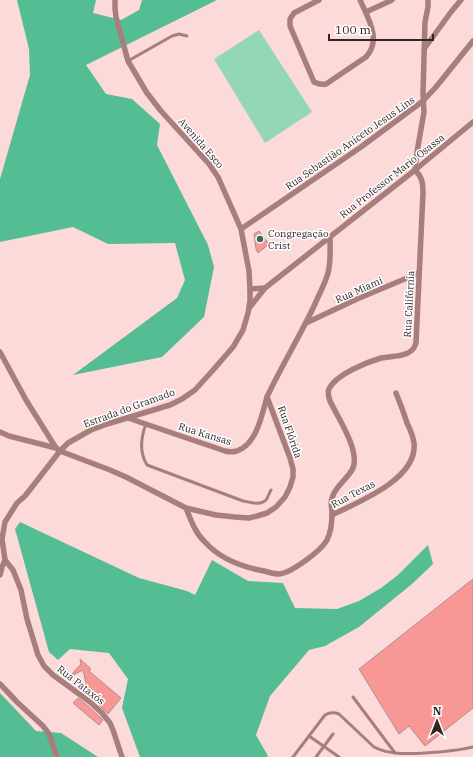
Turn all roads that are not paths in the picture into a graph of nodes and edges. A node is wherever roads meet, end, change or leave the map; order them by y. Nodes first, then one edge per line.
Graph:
1 (115, 0) edge
2 (319, 0) edge
3 (360, 0) edge
4 (392, 0) edge
5 (428, 0) edge
6 (462, 0) edge
7 (366, 12) junction
8 (186, 36) dead end
9 (473, 41) edge
10 (424, 49) junction
11 (128, 61) junction
12 (423, 101) junction
13 (473, 122) edge
14 (415, 170) junction
15 (241, 228) junction
16 (330, 237) junction
17 (419, 273) junction
18 (265, 288) junction
19 (250, 289) junction
20 (249, 308) junction
21 (306, 323) junction
22 (0, 352) edge
23 (396, 394) dead end
24 (267, 397) junction
25 (128, 418) junction
26 (146, 424) junction
27 (0, 432) edge
28 (58, 449) junction
29 (271, 490) dead end
30 (186, 508) junction
31 (332, 515) junction
32 (2, 521) edge
33 (1, 540) edge
34 (5, 560) junction
35 (0, 575) edge
36 (0, 684) edge
37 (353, 698) dead end
38 (333, 734) dead end
39 (309, 736) junction
40 (324, 746) junction
41 (473, 747) edge
42 (395, 753) junction
43 (57, 757) edge
44 (122, 757) edge
45 (292, 757) edge
46 (316, 757) edge
47 (339, 757) edge

1 - 11 street, Avenida Esco
2 - 7 street
3 - 7 street
4 - 7 street
5 - 10 street
6 - 10 street
8 - 11 lane
9 - 12 street, Rua Sebastião Aniceto Jesus Lins
10 - 12 street
11 - 15 street, Avenida Esco
12 - 14 street
12 - 15 street, Rua Sebastião Aniceto Jesus Lins
13 - 14 street, Rua Professor Mario Osassa
14 - 16 street, Rua Professor Mario Osassa
14 - 17 street, Rua Califórnia
15 - 19 street, Avenida Esco
16 - 18 street, Rua Professor Mario Osassa
16 - 21 street, Rua Flórida
17 - 21 street, Rua Miami
17 - 31 street, Rua Califórnia
18 - 19 street
18 - 20 street, Rua Professor Mario Osassa
19 - 20 street, Avenida Esco
20 - 25 street, Estrada do Gramado
21 - 24 street, Rua Flórida
22 - 28 street
23 - 31 street, Rua Texas
24 - 26 street, Rua Kansas
24 - 30 street, Rua Flórida
25 - 26 street, Rua Kansas
25 - 28 street, Estrada do Gramado
26 - 29 lane
27 - 28 street
28 - 30 street, Rua Flórida
28 - 32 street, Estrada do Gramado
30 - 31 street, Rua Texas
32 - 33 street
33 - 34 street
34 - 35 street
34 - 44 street, Rua Pataxós
36 - 43 street
37 - 42 lane
38 - 40 lane
39 - 40 lane
39 - 42 lane
39 - 45 lane
40 - 46 lane
40 - 47 lane
41 - 42 lane

